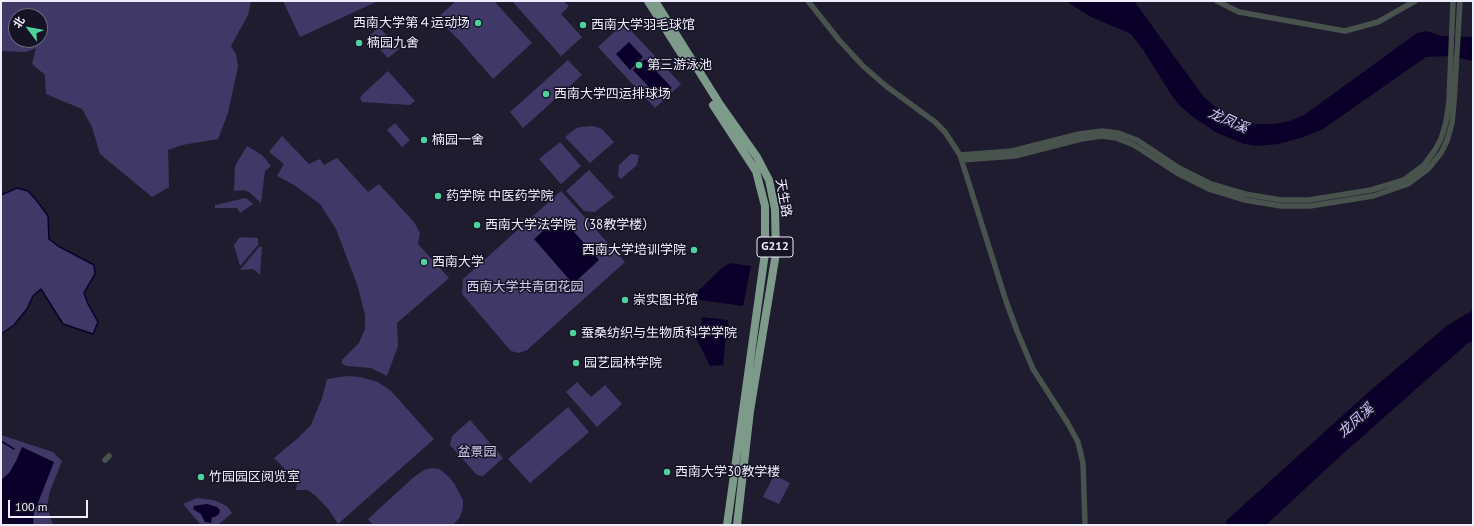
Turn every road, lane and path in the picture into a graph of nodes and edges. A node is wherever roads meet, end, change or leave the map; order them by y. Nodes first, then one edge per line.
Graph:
1 (648, 1) edge
2 (655, 1) edge
3 (808, 1) edge
4 (1217, 1) edge
5 (1415, 1) edge
6 (1453, 1) edge
7 (1460, 1) edge
8 (1444, 140) junction
9 (961, 158) junction
10 (727, 525) edge
11 (737, 525) edge
12 (1086, 525) edge

1 - 10 highway, 天生路 / G212
2 - 11 highway, 天生路 / G212
3 - 9 street
4 - 5 street
6 - 8 street
7 - 8 street
8 - 9 street
9 - 12 street

